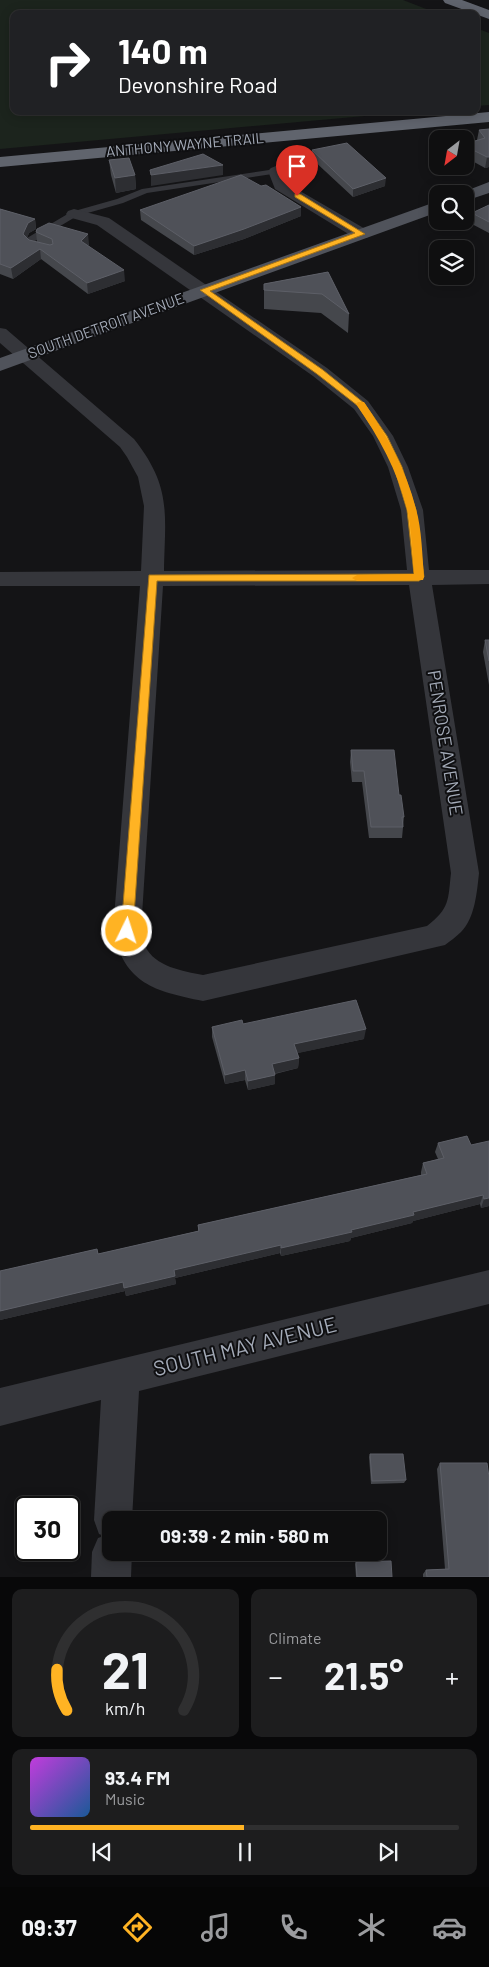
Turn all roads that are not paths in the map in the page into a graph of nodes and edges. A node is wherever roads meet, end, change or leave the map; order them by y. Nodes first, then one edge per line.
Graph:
1 (450, 0) edge
2 (476, 10) edge
3 (489, 117) edge
4 (0, 162) edge
5 (276, 171) joint
6 (429, 209) edge
7 (74, 214) junction
8 (361, 234) junction
9 (49, 252) edge
10 (204, 290) junction
11 (0, 333) edge
12 (26, 355) junction
13 (0, 365) edge
14 (419, 577) junction
15 (489, 577) edge
16 (152, 578) junction
17 (0, 579) edge
18 (489, 1287) edge
19 (121, 1378) junction
20 (0, 1407) edge
21 (114, 1511) edge
22 (111, 1561) edge
23 (110, 1577) edge

1 - 2 highway
3 - 4 highway, ANTHONY WAYNE TRAIL
5 - 7 lane
5 - 8 street
6 - 8 main road, SOUTH DETROIT AVENUE
7 - 9 lane
7 - 10 street, PENROSE AVENUE
8 - 10 main road, SOUTH DETROIT AVENUE
10 - 12 main road, SOUTH DETROIT AVENUE
10 - 14 street, PENROSE AVENUE
11 - 12 street
12 - 13 main road, SOUTH DETROIT AVENUE
12 - 16 street
14 - 15 street
14 - 16 street
14 - 16 street, PENROSE AVENUE
16 - 17 street
18 - 19 street, SOUTH MAY AVENUE
19 - 20 street, SOUTH MAY AVENUE
19 - 21 street
22 - 23 street

